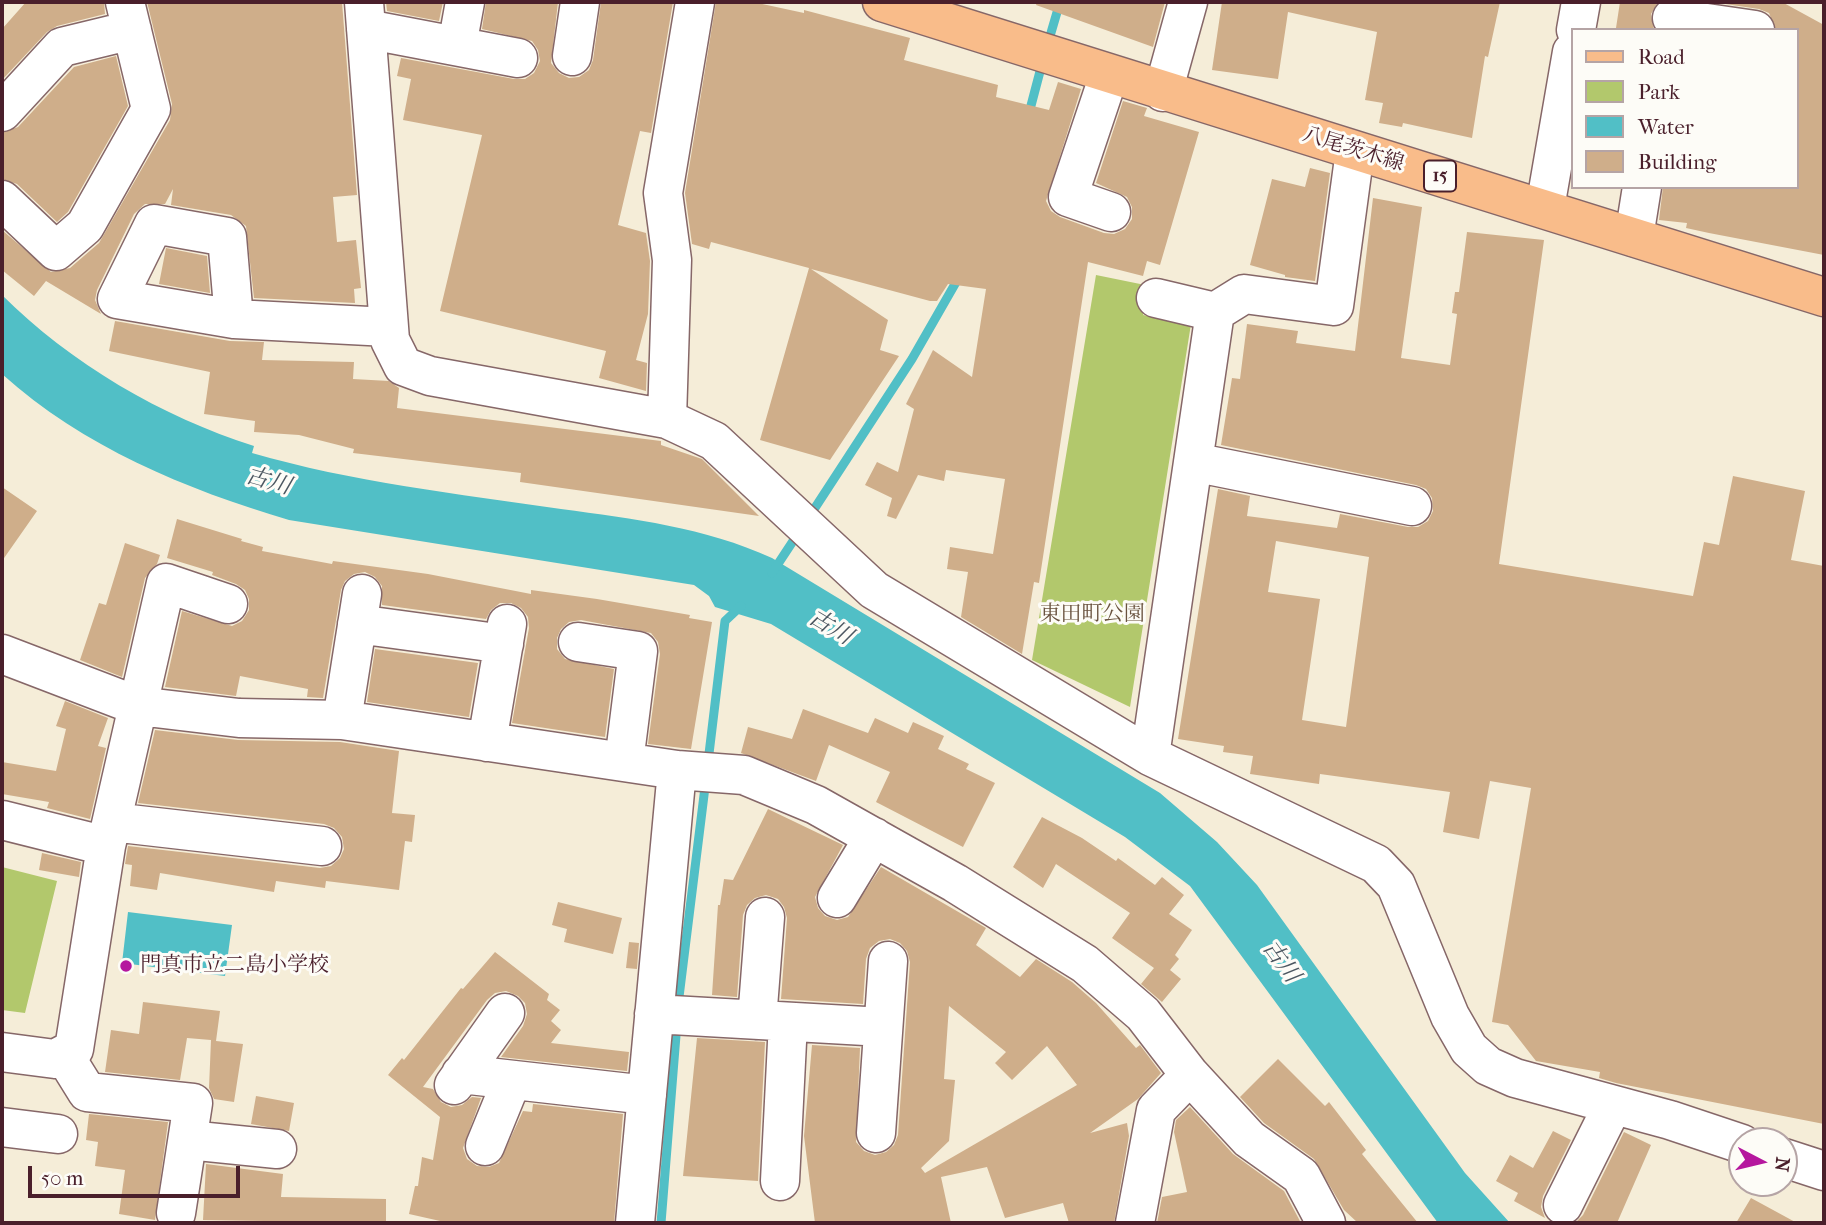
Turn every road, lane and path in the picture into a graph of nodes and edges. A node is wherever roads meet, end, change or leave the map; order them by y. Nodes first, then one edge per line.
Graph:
1 (465, 2) edge
2 (580, 2) edge
3 (695, 2) edge
4 (883, 2) edge
5 (1188, 2) edge
6 (1581, 2) edge
7 (365, 15) edge
8 (128, 16) edge
9 (1672, 16) edge
10 (1576, 28) edge
11 (1743, 28) edge
12 (457, 46) junction
13 (572, 56) dead end
14 (518, 58) dead end
15 (1570, 64) edge
16 (1109, 75) junction
17 (1163, 92) junction
18 (2, 112) edge
19 (1355, 151) junction
20 (1642, 189) edge
21 (2, 200) edge
22 (1545, 208) junction
23 (1111, 212) dead end
24 (1634, 237) junction
25 (1824, 297) edge
26 (1156, 298) dead end
27 (1215, 312) junction
28 (234, 319) dead end
29 (388, 327) junction
30 (667, 419) junction
31 (1193, 462) junction
32 (1412, 506) dead end
33 (228, 604) dead end
34 (578, 642) dead end
35 (2, 654) edge
36 (138, 706) junction
37 (342, 720) junction
38 (487, 741) junction
39 (1150, 756) junction
40 (624, 762) junction
41 (698, 771) junction
42 (2, 820) edge
43 (109, 834) junction
44 (874, 837) junction
45 (322, 846) dead end
46 (837, 898) dead end
47 (765, 917) dead end
48 (888, 961) dead end
49 (505, 1013) dead end
50 (673, 1015) junction
51 (773, 1021) junction
52 (883, 1027) junction
53 (2, 1052) edge
54 (64, 1055) junction
55 (1190, 1075) junction
56 (512, 1080) junction
57 (647, 1095) junction
58 (1613, 1105) junction
59 (2, 1127) edge
60 (876, 1133) dead end
61 (58, 1135) dead end
62 (188, 1140) junction
63 (1728, 1140) edge
64 (485, 1146) dead end
65 (276, 1149) dead end
66 (1798, 1163) edge
67 (1824, 1171) edge
68 (780, 1181) dead end
69 (1563, 1205) dead end
70 (176, 1213) dead end
71 (635, 1223) edge
72 (1135, 1223) edge
73 (1326, 1223) edge

1 - 12 street
2 - 13 street
3 - 30 street
4 - 16 main road, 八尾茨木線 / 15
5 - 17 street
6 - 10 street
7 - 12 street
7 - 29 street
8 - 18 street
8 - 21 street
9 - 11 street
12 - 14 street
15 - 22 street
16 - 17 main road, 八尾茨木線 / 15
16 - 23 street
17 - 19 main road, 八尾茨木線 / 15
19 - 22 main road, 八尾茨木線 / 15
19 - 27 street
20 - 24 street
22 - 24 main road, 八尾茨木線 / 15
24 - 25 main road, 八尾茨木線 / 15
26 - 27 street
27 - 31 street
28 - 29 street
29 - 30 street
30 - 39 street
31 - 32 street
31 - 39 street
33 - 36 street
34 - 40 street
35 - 36 street
36 - 37 street
36 - 43 street
37 - 38 street
37 - 38 street
38 - 40 street
39 - 58 street
40 - 41 street
41 - 44 street
41 - 50 street
42 - 43 street
43 - 45 street
43 - 54 street
44 - 46 street
44 - 55 street
47 - 51 street
48 - 52 street
49 - 56 street
50 - 51 street
50 - 57 street
51 - 52 street
51 - 68 street
52 - 60 street
53 - 54 street
54 - 62 street
55 - 72 street
55 - 73 street
56 - 57 street
56 - 64 street
57 - 71 street
58 - 63 street
58 - 69 street
59 - 61 street
62 - 65 street
62 - 70 street
66 - 67 street

